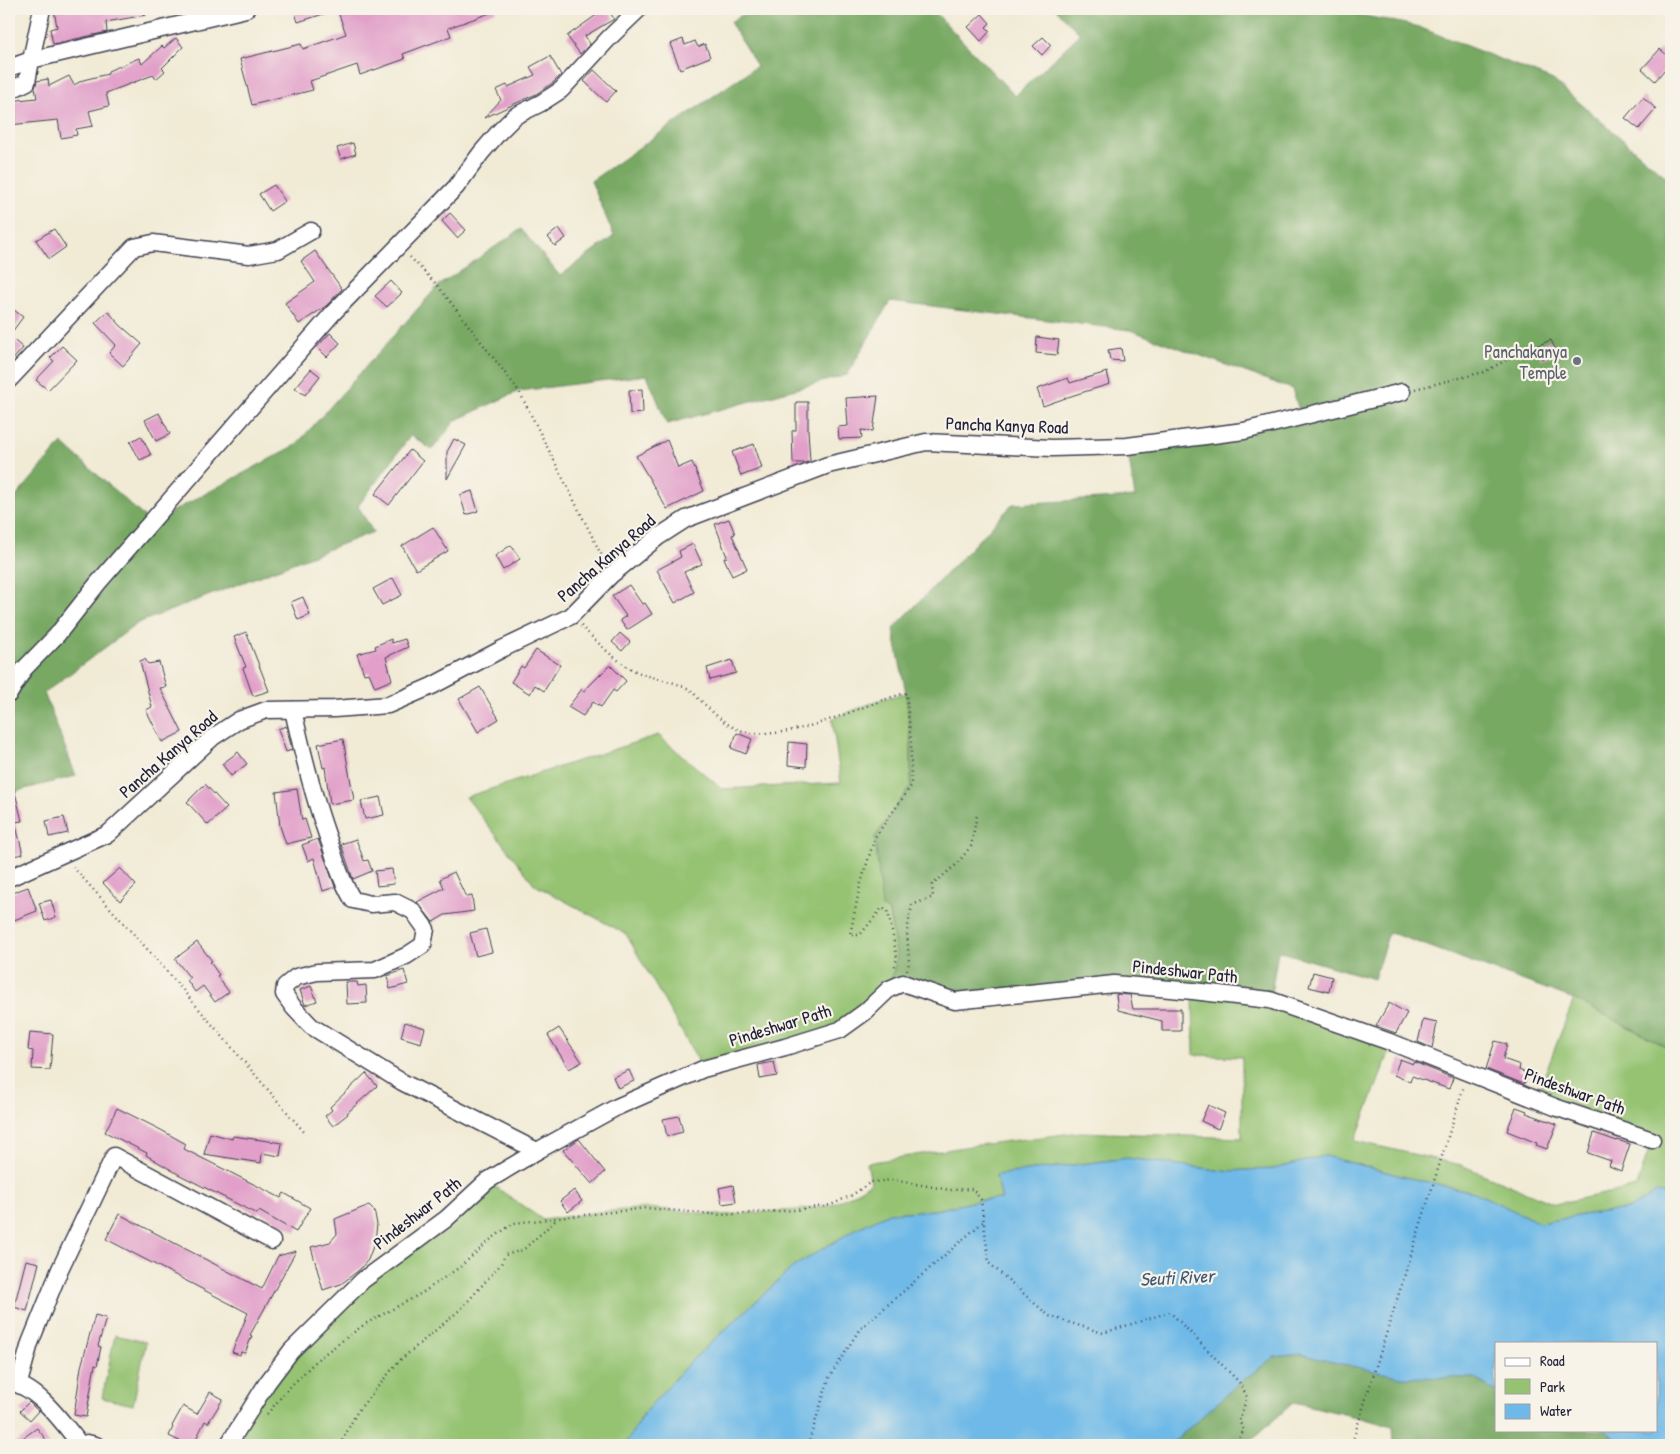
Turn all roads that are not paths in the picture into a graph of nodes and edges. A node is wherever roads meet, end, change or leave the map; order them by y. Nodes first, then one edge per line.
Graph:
1 (42, 9) edge
2 (246, 9) edge
3 (639, 9) edge
4 (212, 13) edge
5 (31, 60) junction
6 (9, 68) edge
7 (9, 90) edge
8 (312, 232) dead end
9 (9, 380) edge
10 (1402, 392) road end
11 (9, 694) edge
12 (293, 710) junction
13 (9, 878) edge
14 (1652, 1140) dead end
15 (537, 1151) junction
16 (272, 1241) dead end
17 (14, 1383) edge
18 (86, 1442) edge
19 (228, 1445) edge

1 - 5 street
2 - 4 street
3 - 11 street
4 - 5 street
5 - 6 street
5 - 7 street
8 - 9 street
10 - 12 street, Pancha Kanya Road
12 - 13 street, Pancha Kanya Road
12 - 15 street
14 - 15 street, Pindeshwar Path
15 - 19 street, Pindeshwar Path
16 - 17 street
17 - 18 street

